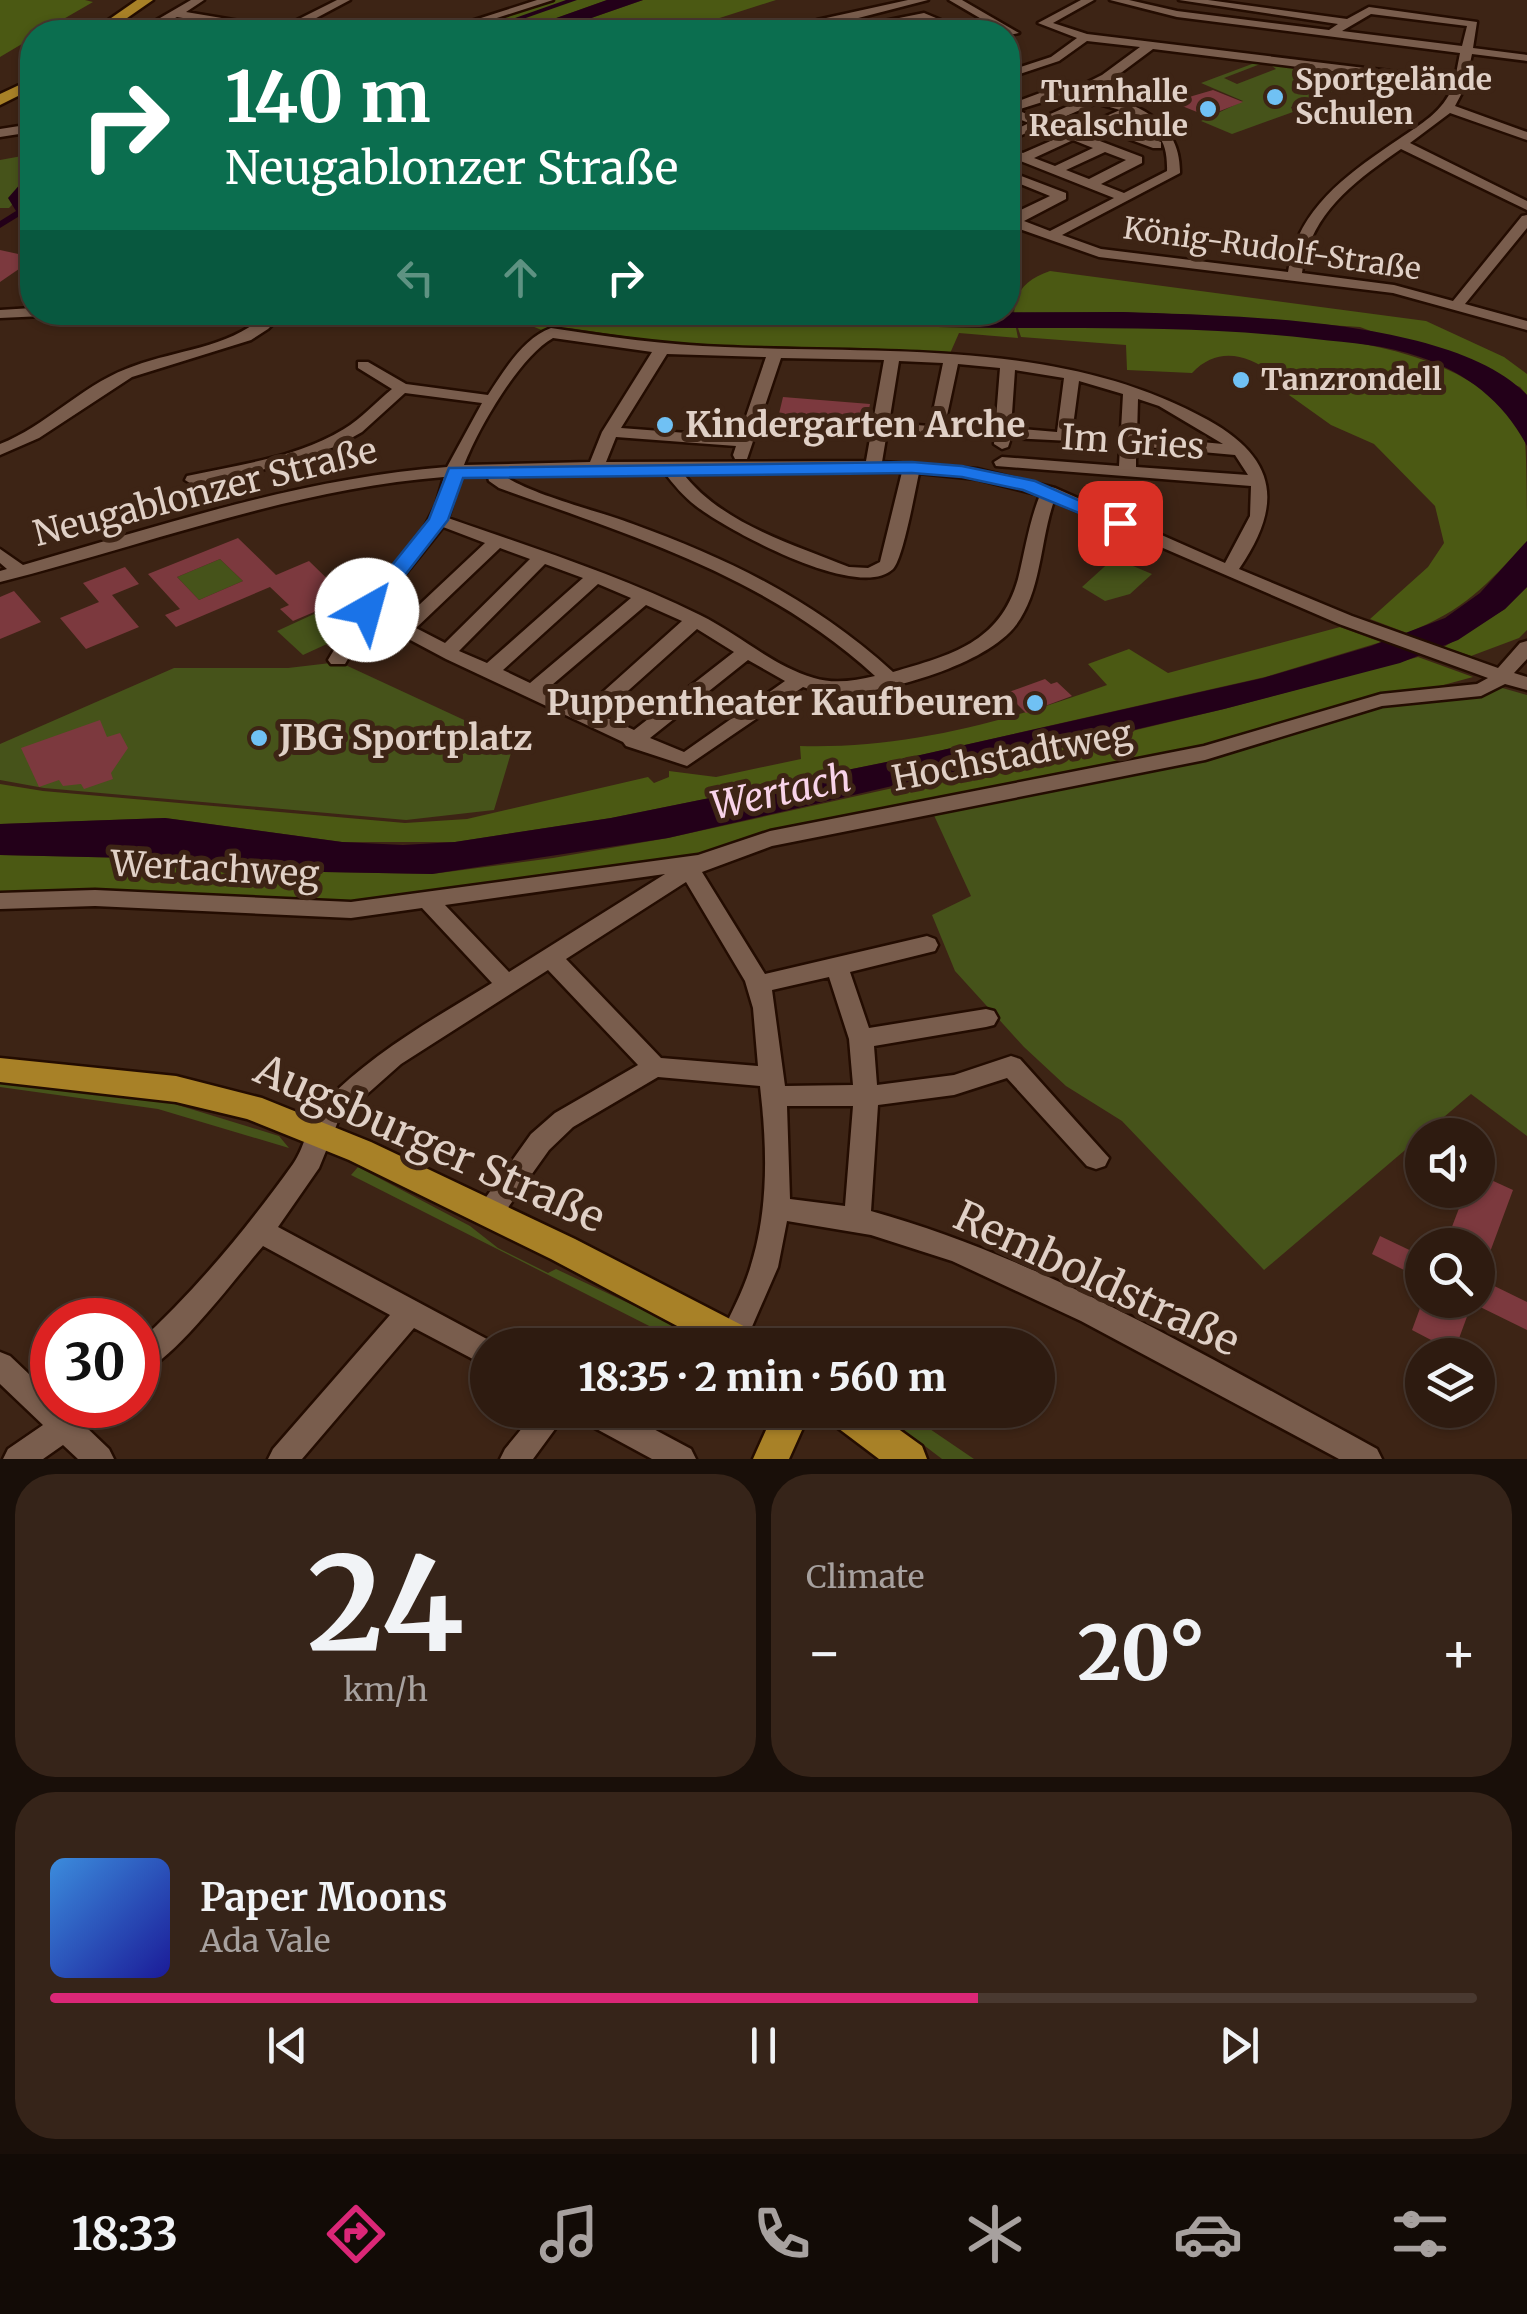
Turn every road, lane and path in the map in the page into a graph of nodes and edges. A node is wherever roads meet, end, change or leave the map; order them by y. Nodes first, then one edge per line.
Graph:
1 (146, 0) edge
2 (199, 0) edge
3 (314, 0) edge
4 (548, 0) edge
5 (922, 0) edge
6 (954, 0) edge
7 (1089, 0) edge
8 (1116, 0) edge
9 (1176, 0) edge
10 (1184, 0) edge
11 (341, 2) edge
12 (1150, 8) junction
13 (173, 13) junction
14 (116, 20) edge
15 (162, 20) edge
16 (213, 20) edge
17 (306, 20) edge
18 (482, 20) edge
19 (829, 20) edge
20 (904, 20) edge
21 (931, 20) edge
22 (989, 20) edge
23 (1346, 22) junction
24 (1330, 34) junction
25 (1086, 37) junction
26 (1149, 46) junction
27 (1464, 50) junction
28 (1527, 58) edge
29 (1020, 72) edge
30 (1459, 83) junction
31 (1020, 84) edge
32 (1072, 95) junction
33 (1038, 97) junction
34 (1094, 99) junction
35 (1020, 105) edge
36 (1448, 108) junction
37 (1130, 110) junction
38 (1020, 116) edge
39 (1039, 124) junction
40 (1100, 124) junction
41 (1159, 124) junction
42 (1020, 132) edge
43 (1072, 136) junction
44 (1131, 136) junction
45 (1527, 136) edge
46 (1400, 144) junction
47 (1157, 145) dead end
48 (1104, 148) junction
49 (1020, 157) edge
50 (1023, 158) junction
51 (1055, 171) junction
52 (1020, 180) edge
53 (1028, 184) junction
54 (1090, 184) junction
55 (1020, 188) edge
56 (1125, 198) junction
57 (1527, 206) edge
58 (1020, 216) edge
59 (1527, 218) edge
60 (1020, 225) edge
61 (1048, 237) junction
62 (1294, 277) junction
63 (1457, 306) junction
64 (262, 325) edge
65 (1527, 326) edge
66 (662, 349) junction
67 (774, 352) junction
68 (892, 358) junction
69 (951, 360) junction
70 (364, 365) dead end
71 (1008, 366) junction
72 (1072, 375) junction
73 (402, 388) junction
74 (1132, 390) junction
75 (493, 400) junction
76 (879, 426) junction
77 (610, 432) junction
78 (1002, 432) junction
79 (1128, 440) junction
80 (743, 442) junction
81 (0, 450) edge
82 (1241, 451) junction
83 (873, 467) junction
84 (670, 468) junction
85 (740, 468) junction
86 (912, 468) junction
87 (595, 469) junction
88 (1002, 470) junction
89 (495, 471) junction
90 (456, 472) junction
91 (1127, 472) junction
92 (193, 480) dead end
93 (1258, 481) junction
94 (1048, 492) junction
95 (438, 520) junction
96 (496, 541) junction
97 (0, 554) edge
98 (543, 556) junction
99 (1229, 570) junction
100 (20, 571) junction
101 (0, 577) edge
102 (594, 578) junction
103 (644, 597) junction
104 (367, 610) junction
105 (695, 620) junction
106 (405, 628) junction
107 (1527, 647) edge
108 (749, 650) junction
109 (447, 652) junction
110 (338, 660) dead end
111 (489, 672) junction
112 (1500, 676) junction
113 (888, 678) junction
114 (800, 680) junction
115 (1527, 684) edge
116 (532, 692) junction
117 (586, 718) junction
118 (634, 741) junction
119 (696, 866) junction
120 (425, 898) junction
121 (0, 901) edge
122 (927, 945) dead end
123 (551, 958) junction
124 (837, 966) junction
125 (759, 984) junction
126 (508, 985) junction
127 (986, 1018) dead end
128 (861, 1039) junction
129 (655, 1068) junction
130 (0, 1070) edge
131 (773, 1086) junction
132 (866, 1095) junction
133 (320, 1134) junction
134 (1096, 1158) dead end
135 (778, 1209) junction
136 (488, 1215) junction
137 (857, 1218) junction
138 (260, 1230) junction
139 (410, 1312) junction
140 (715, 1328) edge
141 (745, 1328) edge
142 (160, 1340) edge
143 (470, 1344) edge
144 (0, 1366) edge
145 (30, 1394) edge
146 (64, 1428) edge
147 (66, 1428) edge
148 (540, 1428) edge
149 (623, 1428) edge
150 (784, 1428) edge
151 (867, 1428) edge
152 (18, 1459) edge
153 (99, 1459) edge
154 (283, 1459) edge
155 (515, 1459) edge
156 (681, 1459) edge
157 (771, 1459) edge
158 (908, 1459) edge
159 (1367, 1459) edge

1 - 14 main road
2 - 13 street
3 - 11 street
4 - 18 street
5 - 19 street
6 - 22 street
7 - 25 street
8 - 12 street
9 - 12 street
10 - 23 street
11 - 17 street
12 - 24 street
13 - 15 street
13 - 16 street
20 - 21 street
23 - 24 street
23 - 27 street
24 - 27 street
25 - 26 street
25 - 29 street
26 - 30 street
26 - 32 street
27 - 28 street
27 - 30 street
30 - 36 street
31 - 33 street
32 - 33 street
32 - 34 street
33 - 35 street
34 - 37 street
34 - 39 street
36 - 45 street
36 - 46 street
37 - 40 street
37 - 41 street
38 - 39 street
39 - 42 street
39 - 43 street
40 - 43 street
40 - 44 street
41 - 44 street
41 - 56 street
43 - 48 street
43 - 50 street
44 - 47 street
46 - 57 street
46 - 62 street
48 - 51 street
48 - 54 street
49 - 50 street
50 - 51 street
51 - 54 street
52 - 53 street, König-Rudolf-Straße
53 - 55 street
53 - 58 street, König-Rudolf-Straße
54 - 56 street
56 - 61 street
59 - 63 street
60 - 61 street, König-Rudolf-Straße
61 - 62 street, König-Rudolf-Straße
62 - 63 street, König-Rudolf-Straße
63 - 65 street, König-Rudolf-Straße
64 - 81 street
66 - 67 street
66 - 75 street
66 - 77 street
67 - 68 street
67 - 80 street
68 - 69 street
68 - 76 street
69 - 71 street
69 - 76 street
70 - 73 street
71 - 72 street
71 - 78 street
72 - 74 street
72 - 78 street
73 - 75 street
73 - 92 street
74 - 79 street
74 - 82 street
75 - 90 street
76 - 83 street
77 - 80 street
77 - 87 street
78 - 88 street
79 - 82 street
79 - 91 street
80 - 85 street
82 - 93 street
83 - 85 street, Neugablonzer Straße
83 - 86 street, Neugablonzer Straße
84 - 85 street, Neugablonzer Straße
84 - 86 street
84 - 87 street, Neugablonzer Straße
86 - 88 street, Neugablonzer Straße
87 - 89 street, Neugablonzer Straße
88 - 91 street, Im Gries
88 - 94 street, Neugablonzer Straße
89 - 90 street, Neugablonzer Straße
89 - 113 street
90 - 95 street
90 - 100 street, Neugablonzer Straße
91 - 93 street, Im Gries
93 - 99 street
94 - 99 street, Neugablonzer Straße
94 - 113 street
95 - 96 street
95 - 104 street
96 - 98 street
96 - 106 street
97 - 100 street
98 - 102 street
98 - 109 street
99 - 112 street, Neugablonzer Straße
100 - 101 street, Neugablonzer Straße
102 - 103 street
102 - 111 street
103 - 105 street
103 - 116 street
104 - 106 street
104 - 110 street
105 - 108 street
105 - 117 street
106 - 109 street
107 - 112 street
108 - 114 street
108 - 118 street
109 - 111 street
111 - 116 street
112 - 115 street, Neugablonzer Straße
112 - 119 street, Hochstadtweg
113 - 114 street
114 - 118 street
116 - 117 street
117 - 118 street
119 - 120 street, Wertachweg
119 - 123 street, Hochstadtweg
119 - 125 street
120 - 121 street, Wertachweg
120 - 126 street
122 - 124 street
123 - 126 street, Hochstadtweg
123 - 129 street
124 - 125 street
124 - 128 street
125 - 131 street
126 - 133 street, Hochstadtweg
127 - 128 street
128 - 132 street
129 - 131 street
129 - 136 street
130 - 133 main road, Augsburger Straße
131 - 132 street
131 - 135 street
132 - 134 street
132 - 137 street
133 - 136 main road, Augsburger Straße
133 - 138 street, Hochstadtweg
135 - 137 street, Remboldstraße
135 - 141 street
136 - 140 main road, Augsburger Straße
137 - 159 street, Remboldstraße
138 - 139 street
138 - 142 street, Hochstadtweg
139 - 143 street
139 - 154 street
144 - 145 street
146 - 152 street
147 - 153 street
148 - 155 street
149 - 156 street
150 - 157 main road
151 - 158 main road

